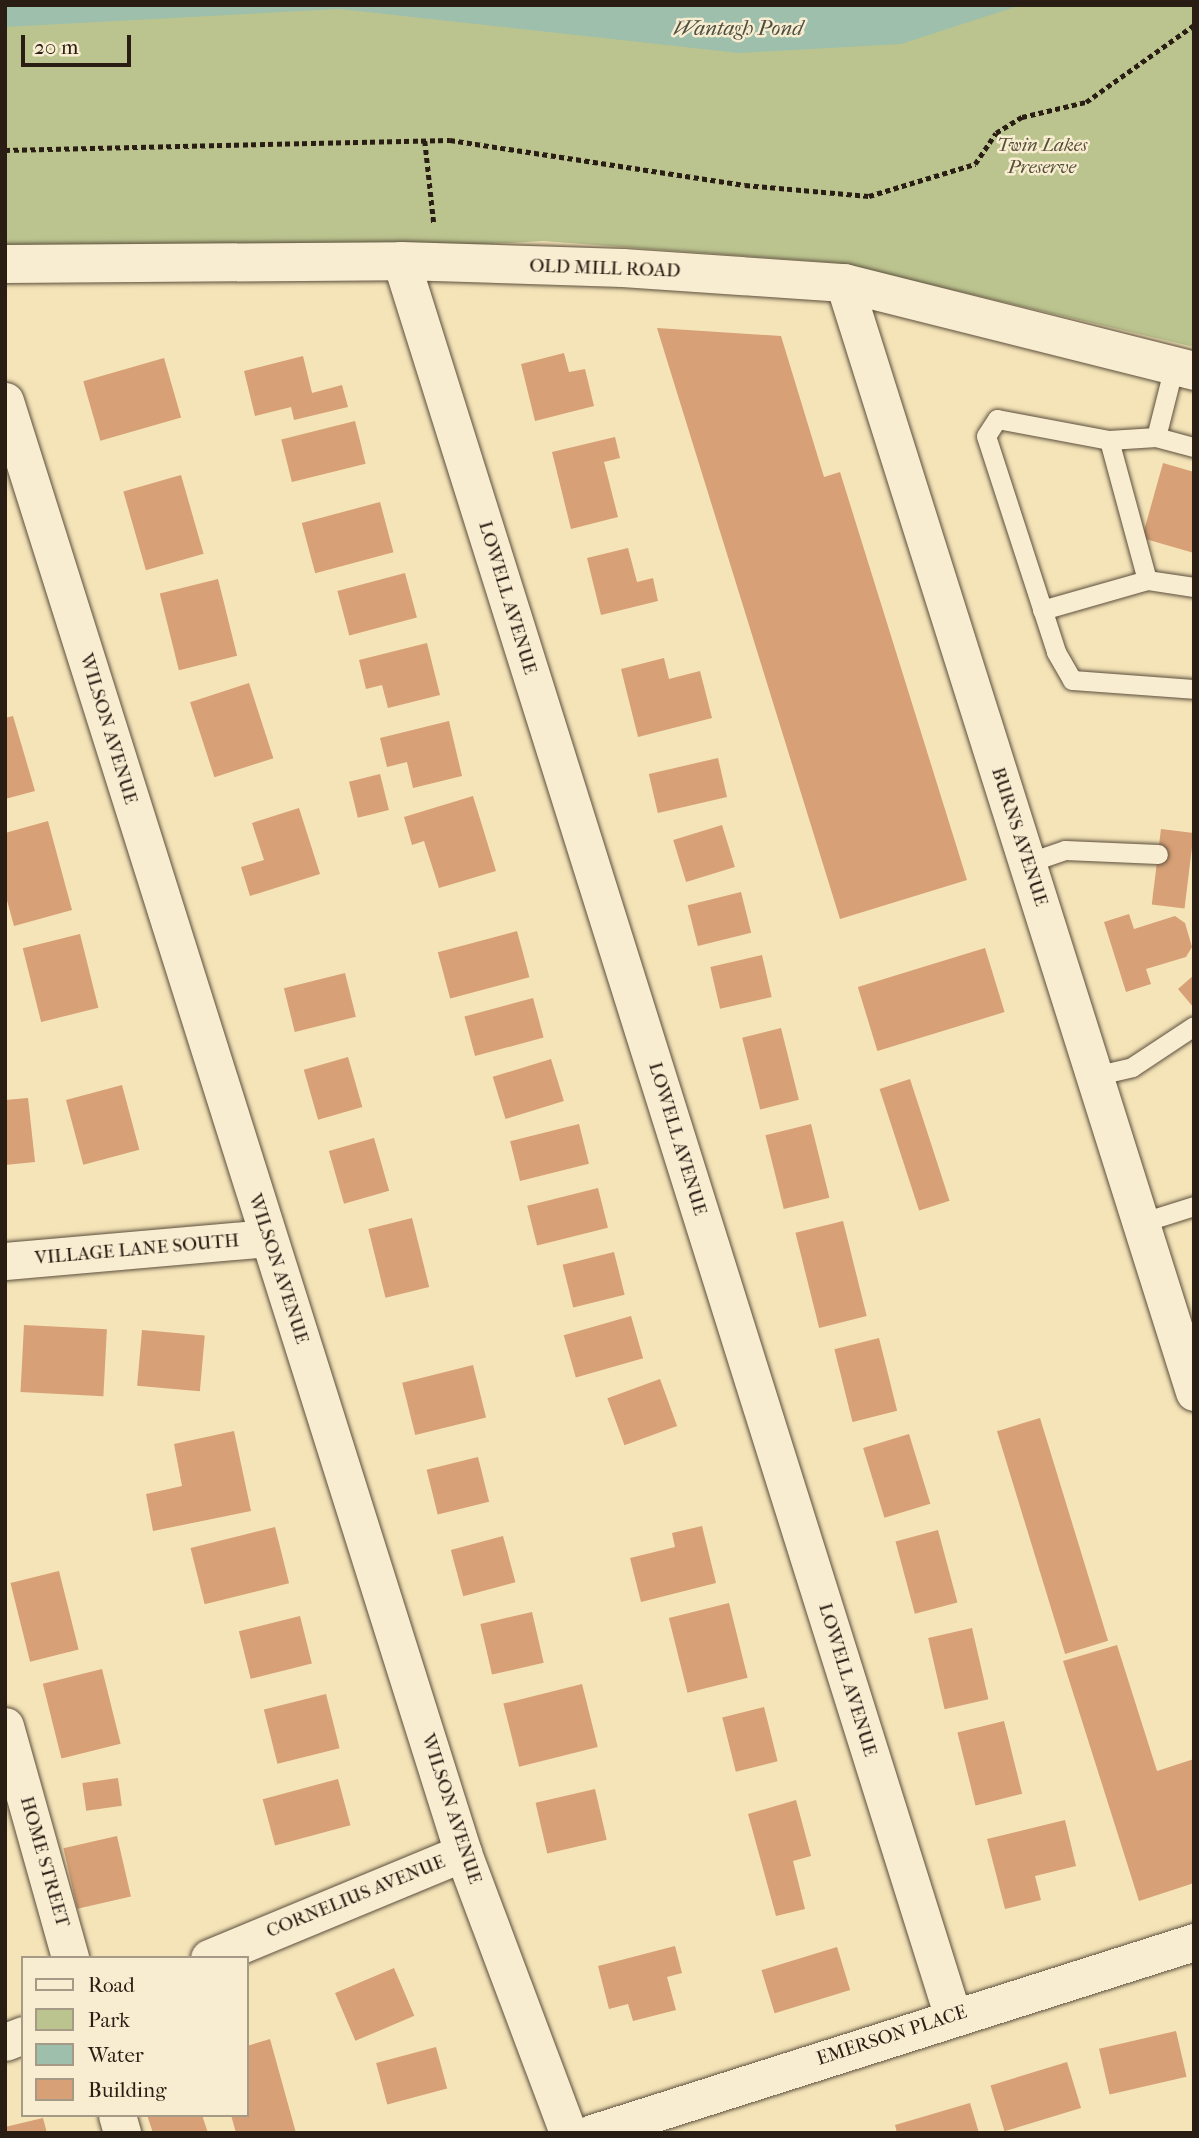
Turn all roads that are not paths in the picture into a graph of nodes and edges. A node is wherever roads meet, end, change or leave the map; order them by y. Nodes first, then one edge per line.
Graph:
1 (401, 261) junction
2 (5, 264) edge
3 (844, 282) junction
4 (1184, 368) edge
5 (5, 401) edge
6 (1156, 437) junction
7 (1109, 440) junction
8 (1194, 447) edge
9 (1147, 580) junction
10 (1194, 587) edge
11 (1042, 610) junction
12 (1194, 689) edge
13 (1158, 854) dead end
14 (1027, 863) junction
15 (1194, 1027) edge
16 (1094, 1076) junction
17 (1194, 1206) edge
18 (1140, 1223) junction
19 (268, 1238) junction
20 (5, 1261) edge
21 (1194, 1392) edge
22 (5, 1726) edge
23 (464, 1853) junction
24 (1194, 1942) edge
25 (70, 1956) edge
26 (214, 1956) edge
27 (953, 2017) junction
28 (568, 2133) edge
29 (592, 2133) edge

1 - 2 street, OLD MILL ROAD
1 - 3 street, OLD MILL ROAD
1 - 27 street, LOWELL AVENUE
3 - 4 street, OLD MILL ROAD
3 - 14 street, BURNS AVENUE
4 - 6 lane
5 - 19 street, WILSON AVENUE
6 - 7 lane
6 - 8 lane
7 - 9 lane
7 - 11 lane
9 - 10 lane
9 - 11 lane
11 - 12 lane
13 - 14 lane
14 - 16 street, BURNS AVENUE
15 - 16 lane
16 - 18 street, BURNS AVENUE
17 - 18 lane
18 - 21 street, BURNS AVENUE
19 - 20 street, VILLAGE LANE SOUTH
19 - 23 street, WILSON AVENUE
22 - 25 street, HOME STREET
23 - 26 street, CORNELIUS AVENUE
23 - 28 street, WILSON AVENUE
24 - 27 street, EMERSON PLACE
27 - 29 street, EMERSON PLACE

